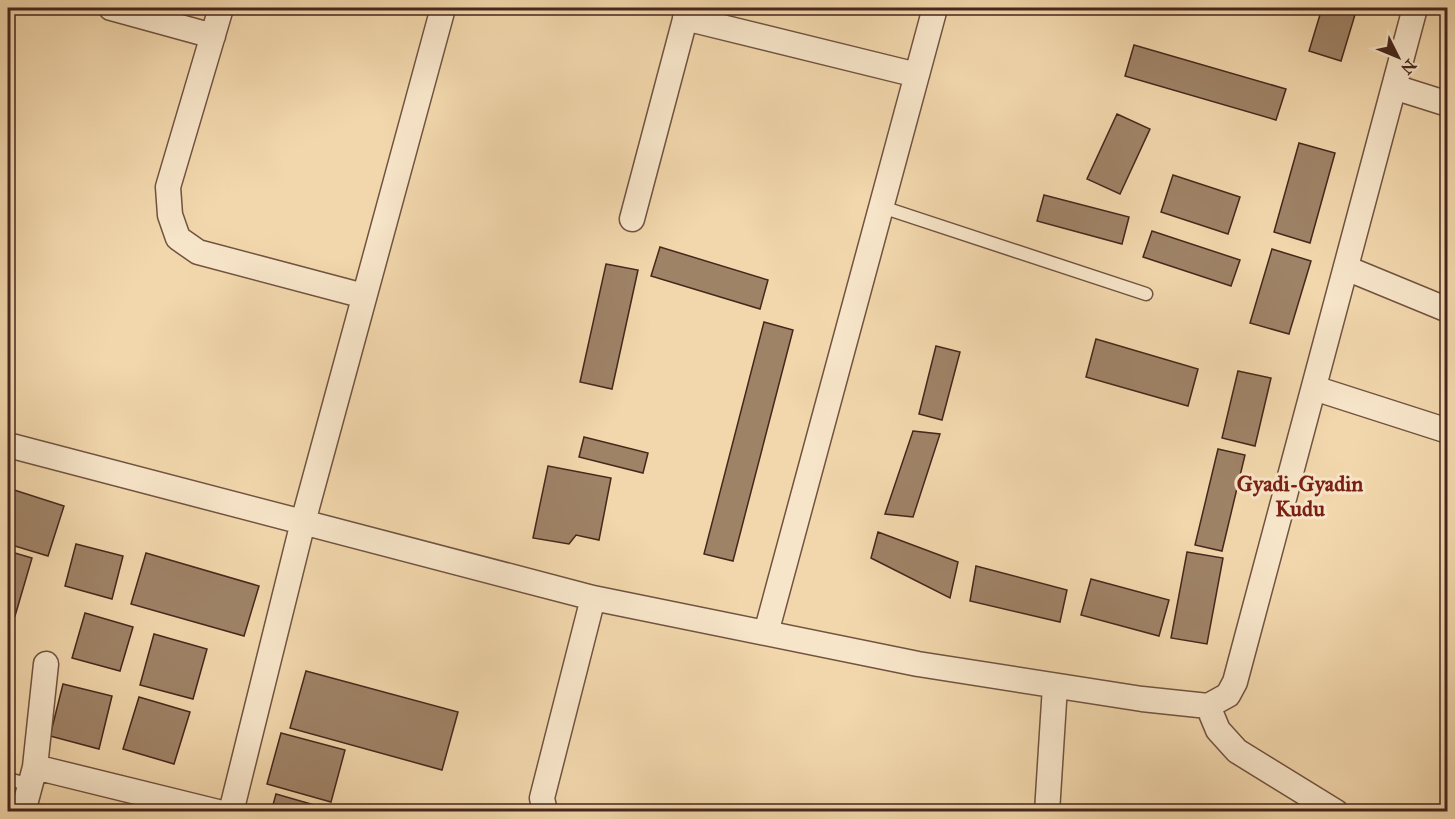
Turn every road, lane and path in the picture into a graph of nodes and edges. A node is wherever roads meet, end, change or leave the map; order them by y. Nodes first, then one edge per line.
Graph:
1 (111, 8) edge
2 (221, 8) edge
3 (443, 8) edge
4 (935, 8) edge
5 (1415, 8) edge
6 (686, 13) edge
7 (213, 36) junction
8 (917, 75) junction
9 (1394, 87) junction
10 (1448, 104) edge
11 (882, 207) junction
12 (632, 219) dead end
13 (1346, 268) junction
14 (1146, 294) dead end
15 (364, 296) junction
16 (1448, 310) edge
17 (1314, 388) junction
18 (1448, 431) edge
19 (8, 445) edge
20 (303, 522) junction
21 (593, 598) junction
22 (766, 633) junction
23 (46, 664) dead end
24 (1055, 686) junction
25 (1208, 706) junction
26 (33, 776) junction
27 (8, 778) edge
28 (22, 812) edge
29 (218, 812) edge
30 (231, 812) edge
31 (545, 812) edge
32 (1047, 812) edge
33 (1336, 812) edge

1 - 7 street
2 - 7 street
3 - 15 street
4 - 8 street
5 - 9 street
6 - 8 street
6 - 12 street
7 - 15 street
8 - 11 street
9 - 10 street
9 - 13 street
11 - 14 lane
11 - 22 street
13 - 16 street
13 - 17 street
15 - 20 street
17 - 18 street
17 - 25 street
19 - 20 street
20 - 21 street
20 - 30 street
21 - 22 street
21 - 31 street
22 - 24 street
23 - 26 street
24 - 25 street
24 - 32 street
25 - 33 street
26 - 27 lane
26 - 28 street
26 - 29 street

